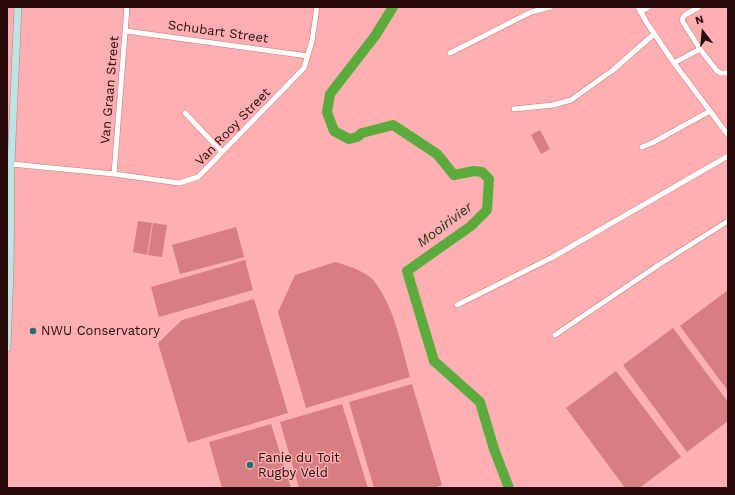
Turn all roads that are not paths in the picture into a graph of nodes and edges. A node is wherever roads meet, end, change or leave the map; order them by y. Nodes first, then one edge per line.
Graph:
1 (18, 7) edge
2 (127, 7) edge
3 (317, 7) edge
4 (551, 7) edge
5 (649, 7) edge
6 (699, 7) edge
7 (639, 9) edge
8 (126, 31) junction
9 (654, 34) junction
10 (700, 49) junction
11 (450, 53) dead end
12 (308, 56) junction
13 (674, 63) junction
14 (728, 73) edge
15 (514, 109) dead end
16 (710, 111) junction
17 (185, 113) dead end
18 (728, 135) edge
19 (642, 147) dead end
20 (222, 152) junction
21 (728, 156) edge
22 (10, 164) junction
23 (114, 174) junction
24 (728, 221) edge
25 (457, 305) dead end
26 (555, 335) dead end
27 (7, 348) edge

1 - 22 main road
2 - 8 street, Van Graan Street
3 - 12 street, Van Rooy Street
4 - 11 street
5 - 7 street
6 - 10 street
7 - 9 street
8 - 12 street, Schubart Street
8 - 23 street, Van Graan Street
9 - 13 street
9 - 15 street
10 - 13 street
10 - 14 street
12 - 20 street, Van Rooy Street
13 - 16 street
16 - 18 street
16 - 19 street
17 - 20 street
20 - 23 street, Van Rooy Street
21 - 25 street
22 - 23 street, Van Rooy Street
22 - 27 main road
24 - 26 street

